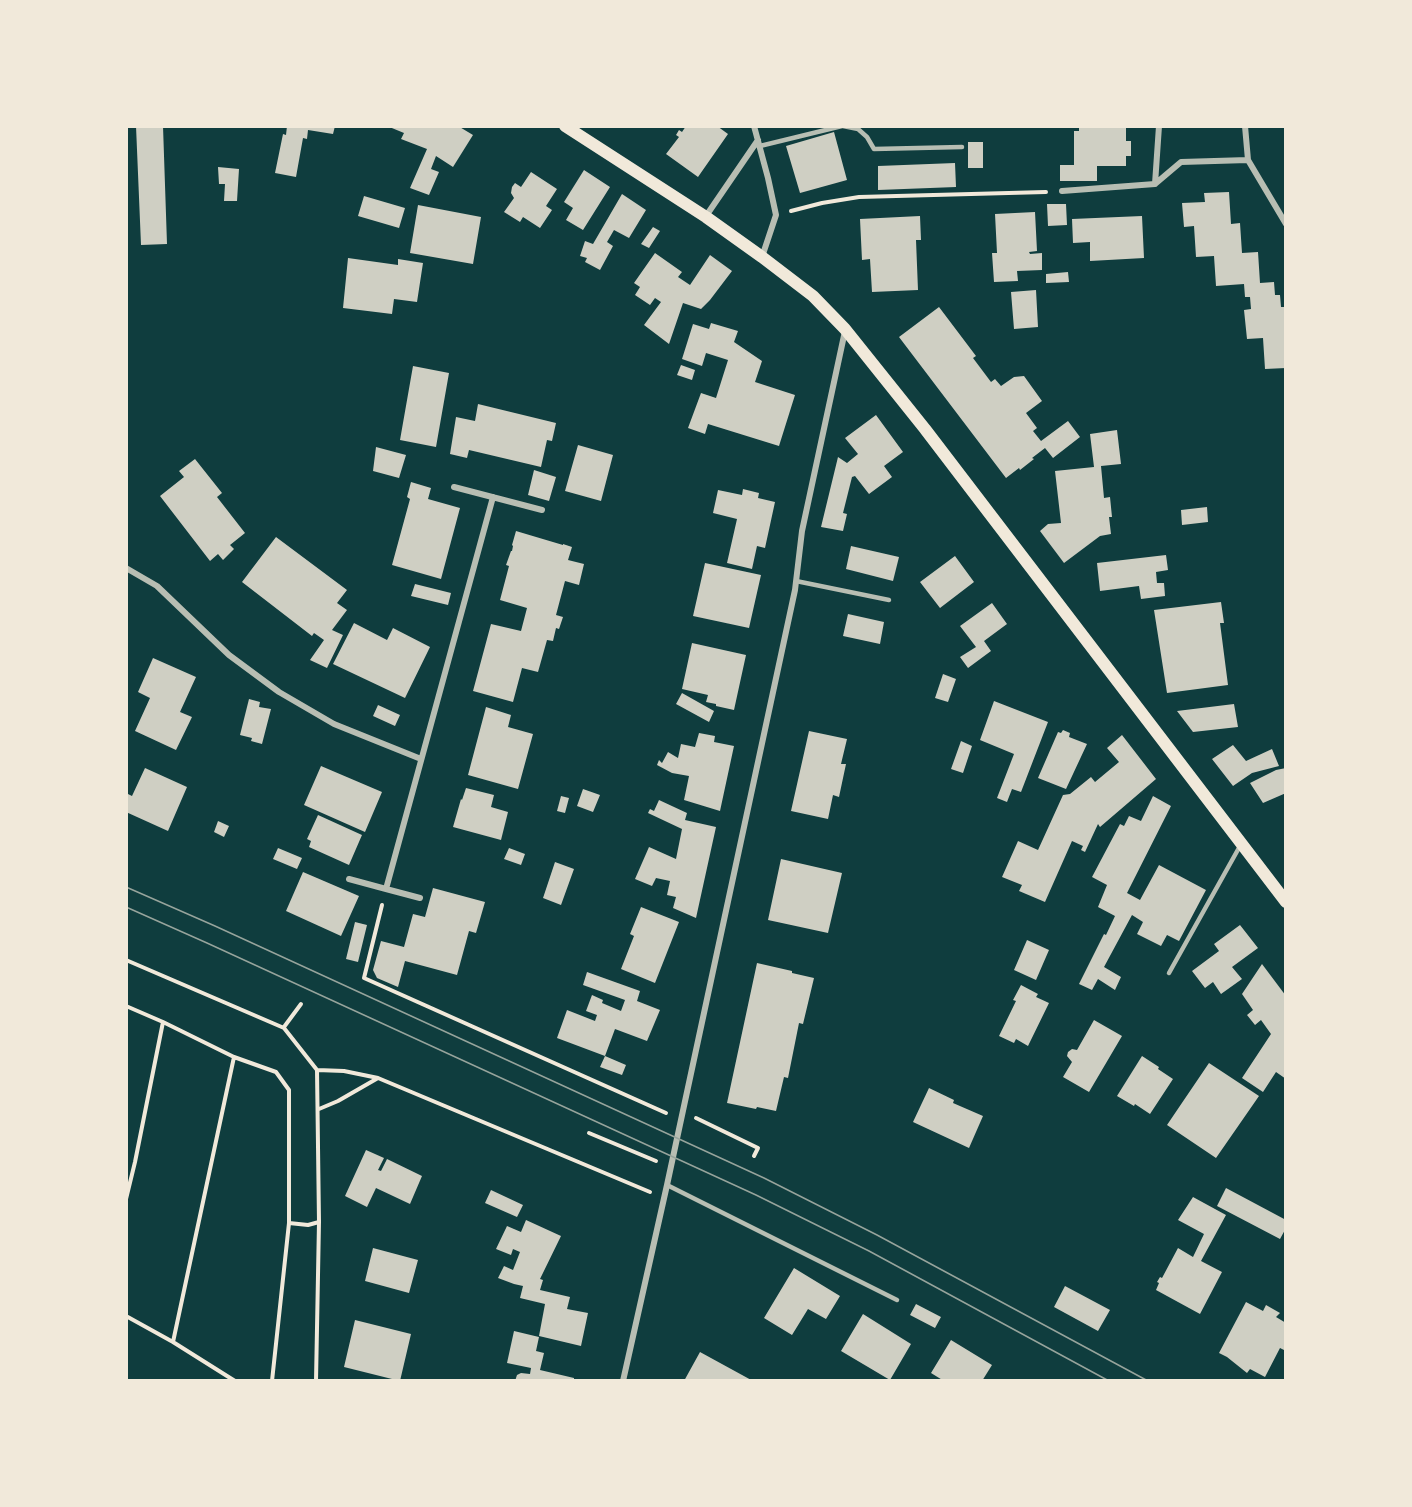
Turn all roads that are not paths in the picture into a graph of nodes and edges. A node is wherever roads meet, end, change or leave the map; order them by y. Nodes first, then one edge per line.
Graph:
1 (565, 126) edge
2 (754, 126) edge
3 (843, 126) edge
4 (1160, 126) edge
5 (1245, 126) edge
6 (759, 143) junction
7 (962, 147) dead end
8 (1248, 160) junction
9 (1155, 184) junction
10 (1062, 191) road end
11 (706, 217) junction
12 (1286, 224) edge
13 (762, 257) junction
14 (845, 329) junction
15 (454, 486) dead end
16 (493, 497) junction
17 (542, 510) dead end
18 (126, 568) edge
19 (796, 581) junction
20 (889, 600) dead end
21 (422, 759) junction
22 (1242, 844) junction
23 (350, 879) dead end
24 (386, 889) junction
25 (420, 898) dead end
26 (1286, 902) edge
27 (1169, 973) dead end
28 (667, 1185) junction
29 (897, 1300) dead end
30 (623, 1381) edge

1 - 11 main road
2 - 6 street
3 - 6 lane
3 - 7 lane
4 - 9 street
5 - 8 street
6 - 11 street
6 - 13 street
8 - 9 street
8 - 12 street
9 - 10 street
11 - 13 main road
13 - 14 main road
14 - 19 street
14 - 22 main road
15 - 16 street
16 - 17 street
16 - 21 street
18 - 21 street
19 - 20 lane
19 - 28 street
21 - 24 street
22 - 26 main road
22 - 27 lane
23 - 24 street
24 - 25 street
28 - 29 lane
28 - 30 street

